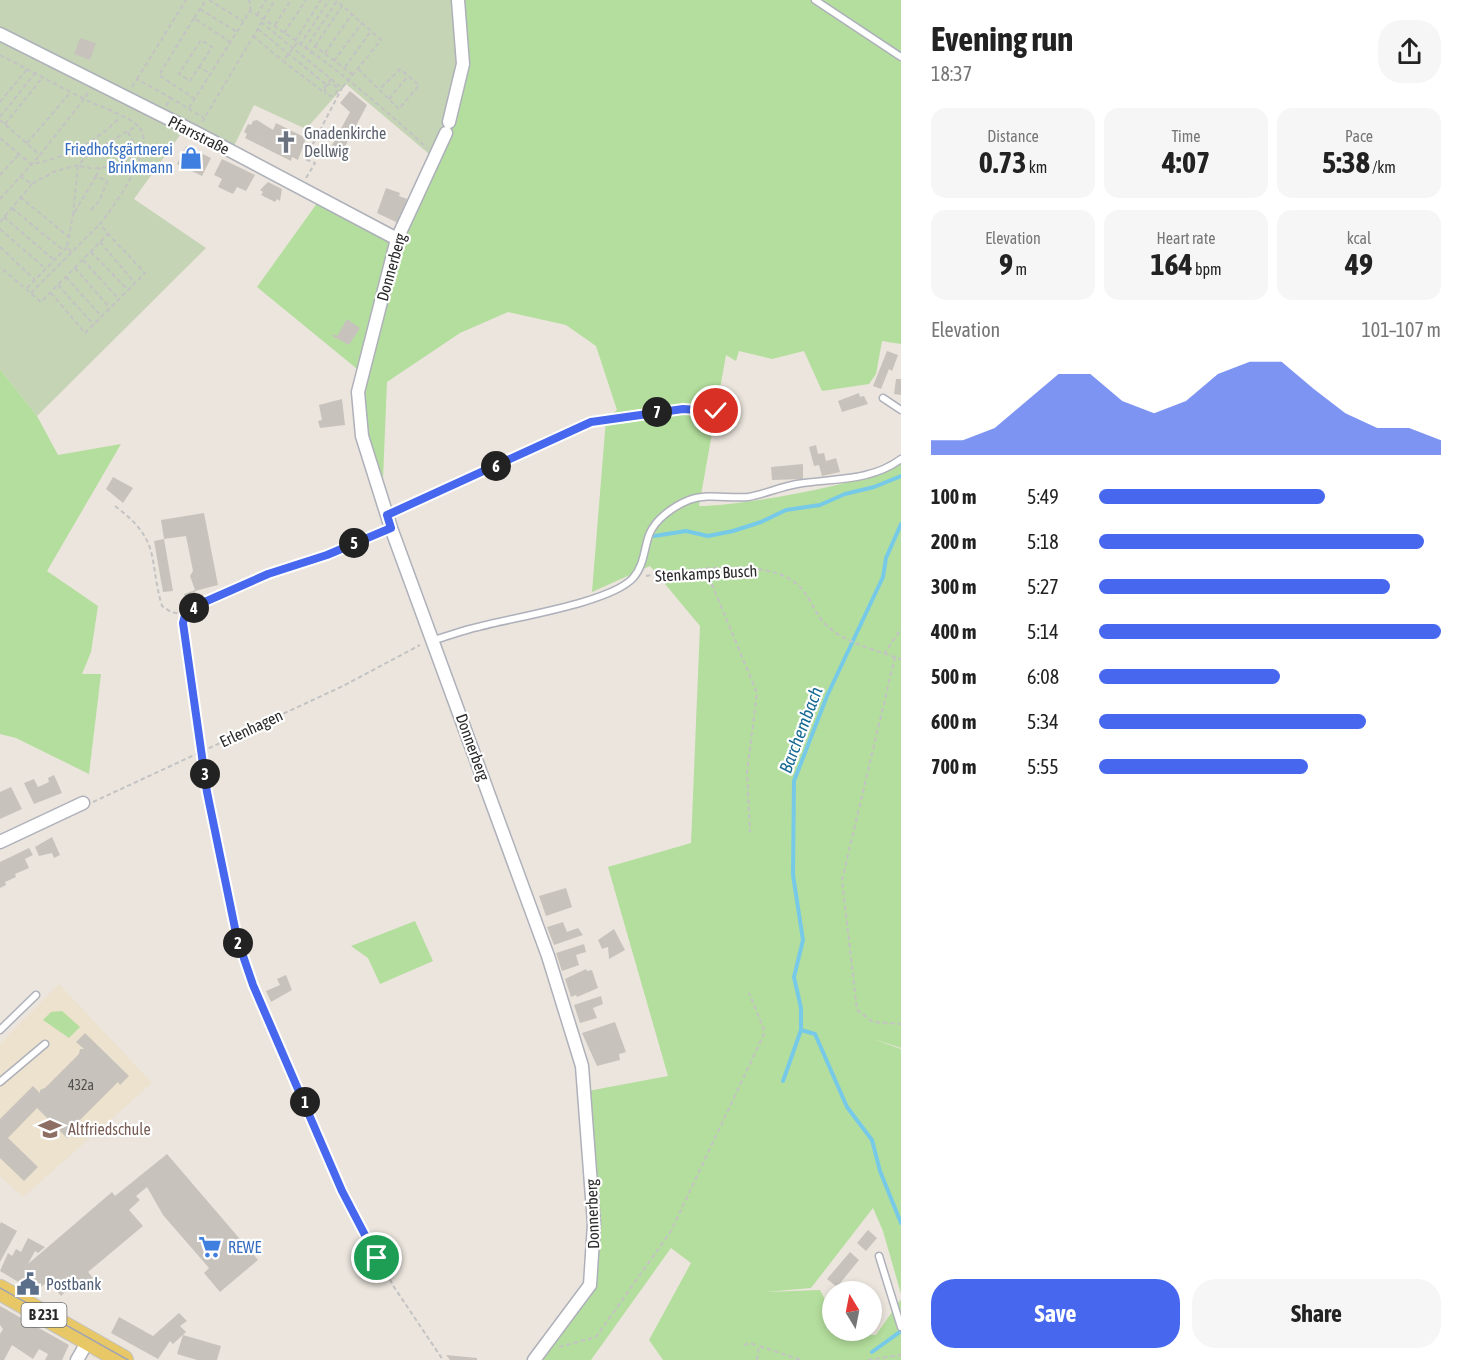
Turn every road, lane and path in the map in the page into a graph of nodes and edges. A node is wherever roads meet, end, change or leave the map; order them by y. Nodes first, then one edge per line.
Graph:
1 (186, 0) edge
2 (207, 0) edge
3 (248, 0) edge
4 (266, 0) edge
5 (275, 0) edge
6 (291, 0) edge
7 (306, 0) edge
8 (321, 0) edge
9 (329, 0) edge
10 (336, 0) edge
11 (458, 0) edge
12 (815, 0) edge
13 (214, 1) edge
14 (342, 6) junction
15 (200, 9) junction
16 (250, 11) junction
17 (352, 14) junction
18 (257, 15) junction
19 (194, 18) junction
20 (264, 18) junction
21 (243, 21) junction
22 (261, 22) junction
23 (362, 23) junction
24 (275, 25) junction
25 (258, 29) junction
26 (371, 31) junction
27 (237, 32) junction
28 (284, 33) junction
29 (0, 34) edge
30 (253, 36) junction
31 (231, 42) junction
32 (297, 43) junction
33 (315, 46) junction
34 (292, 48) junction
35 (305, 49) junction
36 (325, 53) junction
37 (288, 54) junction
38 (310, 54) junction
39 (0, 55) edge
40 (901, 57) edge
41 (283, 61) junction
42 (334, 61) junction
43 (200, 67) junction
44 (28, 68) junction
45 (344, 68) junction
46 (358, 69) junction
47 (36, 72) junction
48 (211, 74) junction
49 (353, 75) junction
50 (44, 76) junction
51 (408, 76) junction
52 (137, 79) junction
53 (331, 79) junction
54 (94, 81) junction
55 (348, 81) junction
56 (327, 85) junction
57 (342, 88) junction
58 (380, 89) junction
59 (322, 90) junction
60 (71, 92) junction
61 (327, 94) junction
62 (336, 94) junction
63 (126, 98) junction
64 (171, 98) junction
65 (84, 99) junction
66 (195, 99) junction
67 (389, 100) junction
68 (0, 102) edge
69 (189, 108) junction
70 (160, 115) junction
71 (120, 117) junction
72 (204, 118) junction
73 (0, 119) edge
74 (5, 124) junction
75 (138, 125) junction
76 (128, 132) junction
77 (195, 132) junction
78 (0, 138) edge
79 (27, 143) junction
80 (135, 144) junction
81 (117, 152) dead end
82 (140, 152) junction
83 (19, 154) junction
84 (40, 155) junction
85 (437, 157) junction
86 (31, 164) junction
87 (78, 165) junction
88 (100, 168) junction
89 (0, 175) edge
90 (20, 176) junction
91 (96, 176) junction
92 (32, 184) junction
93 (301, 188) junction
94 (20, 197) junction
95 (0, 199) edge
96 (12, 208) junction
97 (91, 210) dead end
98 (73, 215) junction
99 (4, 217) junction
100 (0, 222) edge
101 (100, 224) junction
102 (0, 229) edge
103 (108, 234) junction
104 (69, 237) junction
105 (397, 239) junction
106 (100, 242) junction
107 (0, 247) edge
108 (67, 247) junction
109 (64, 250) junction
110 (71, 252) junction
111 (91, 252) junction
112 (54, 260) junction
113 (83, 260) junction
114 (0, 267) edge
115 (75, 268) junction
116 (46, 269) junction
117 (66, 277) junction
118 (35, 280) junction
119 (135, 282) junction
120 (58, 285) junction
121 (26, 289) junction
122 (128, 290) junction
123 (31, 293) junction
124 (51, 293) junction
125 (119, 299) junction
126 (110, 308) junction
127 (102, 317) junction
128 (94, 325) junction
129 (883, 398) dead end
130 (728, 405) dead end
131 (901, 410) edge
132 (901, 459) edge
133 (115, 506) dead end
134 (389, 522) junction
135 (706, 570) junction
136 (633, 579) junction
137 (185, 615) junction
138 (901, 629) edge
139 (435, 640) junction
140 (884, 654) junction
141 (895, 657) junction
142 (901, 659) edge
143 (201, 750) junction
144 (82, 803) joint
145 (750, 832) dead end
146 (0, 842) edge
147 (749, 993) dead end
148 (36, 995) dead end
149 (901, 1024) edge
150 (0, 1030) edge
151 (45, 1044) dead end
152 (0, 1082) edge
153 (879, 1256) dead end
154 (0, 1290) edge
155 (901, 1327) edge
156 (88, 1341) junction
157 (744, 1345) dead end
158 (759, 1346) junction
159 (538, 1355) edge
160 (901, 1355) edge
161 (77, 1360) edge
162 (123, 1360) edge
163 (443, 1360) edge
164 (758, 1360) edge
165 (801, 1360) edge
166 (868, 1360) edge

1 - 52 path
2 - 13 path
2 - 15 path
3 - 16 path
4 - 18 path
5 - 20 path
6 - 24 path
7 - 28 path
8 - 32 path
9 - 32 path
10 - 14 path
10 - 35 path
11 - 85 street, Donnerberg
12 - 40 lane
13 - 21 path
14 - 17 path
14 - 33 path
15 - 19 path
15 - 27 path
16 - 18 path
16 - 21 path
17 - 23 path
17 - 36 path
18 - 20 path
19 - 31 path
19 - 66 path
20 - 22 path
20 - 24 path
21 - 27 path
22 - 25 path
22 - 34 path
23 - 26 path
23 - 42 path
24 - 28 path
25 - 30 path
25 - 37 path
26 - 45 path
26 - 46 path
27 - 31 path
28 - 32 path
29 - 54 street, Pfarrstraße
30 - 41 path
30 - 72 path
31 - 48 path
32 - 34 path
32 - 35 path
33 - 36 path
33 - 38 path
34 - 37 path
34 - 53 path
35 - 38 path
36 - 42 path
37 - 41 path
37 - 56 path
38 - 55 path
39 - 44 path
41 - 59 path
42 - 45 path
43 - 43 path
43 - 48 path
44 - 47 path
44 - 68 path
45 - 49 path
46 - 49 path
46 - 58 path
47 - 50 path
47 - 73 path
48 - 66 path
49 - 55 path
50 - 60 path
50 - 74 path
51 - 58 path
51 - 67 path
51 - 67 path
52 - 63 path
52 - 64 path
53 - 56 path
53 - 57 path
54 - 63 street, Pfarrstraße
54 - 65 path
55 - 57 path
55 - 85 path
56 - 59 path
56 - 61 path
56 - 62 path
57 - 62 path
58 - 67 path
59 - 61 path
60 - 65 path
60 - 79 path
61 - 62 path
62 - 93 path
63 - 70 street, Pfarrstraße
64 - 69 path
64 - 70 path
65 - 71 path
65 - 84 path
66 - 69 path
69 - 72 path
70 - 77 street, Pfarrstraße
71 - 75 path
71 - 86 path
72 - 77 path
73 - 74 path
74 - 79 path
75 - 76 path
75 - 82 path
76 - 80 path
76 - 87 path
77 - 93 street, Pfarrstraße
78 - 83 path
79 - 84 path
80 - 81 path
80 - 82 path
82 - 88 path
82 - 101 path
83 - 86 path
83 - 89 path
84 - 86 path
85 - 105 street, Donnerberg
86 - 90 path
87 - 88 path
87 - 92 path
87 - 98 path
88 - 91 path
90 - 92 path
90 - 95 path
91 - 97 path
91 - 98 path
92 - 94 path
93 - 105 street, Pfarrstraße
94 - 96 path
94 - 104 path
96 - 99 path
96 - 109 path
98 - 104 path
99 - 100 path
99 - 112 path
101 - 103 path
101 - 110 path
102 - 116 path
103 - 106 path
103 - 119 path
104 - 108 path
105 - 134 street, Donnerberg
106 - 111 path
106 - 119 path
107 - 118 path
108 - 109 path
108 - 110 path
109 - 112 path
110 - 123 path
111 - 113 path
111 - 122 path
112 - 116 path
113 - 115 path
113 - 125 path
114 - 121 path
115 - 117 path
115 - 126 path
116 - 118 path
117 - 120 path
117 - 127 path
118 - 121 path
119 - 122 path
120 - 124 path
120 - 128 path
121 - 123 path
122 - 125 path
123 - 124 path
124 - 128 path
125 - 126 path
126 - 127 path
127 - 128 path
129 - 131 lane
130 - 134 path
132 - 136 lane
133 - 137 path
134 - 137 path
134 - 139 street, Donnerberg
135 - 136 path, Stenkamps Busch
135 - 140 path, Stenkamps Busch
135 - 145 path
136 - 139 lane, Stenkamps Busch
137 - 143 path
138 - 140 path
139 - 143 path, Erlenhagen
139 - 159 street, Donnerberg
140 - 141 path, Stenkamps Busch
141 - 142 path, Stenkamps Busch
141 - 149 path
143 - 144 path, Erlenhagen
143 - 163 path
144 - 146 street
147 - 159 path
148 - 150 lane
151 - 152 lane
153 - 155 lane
154 - 156 main road, B 231
156 - 161 street
156 - 162 main road, B 231
157 - 158 path
158 - 164 path
158 - 165 path
160 - 166 path

